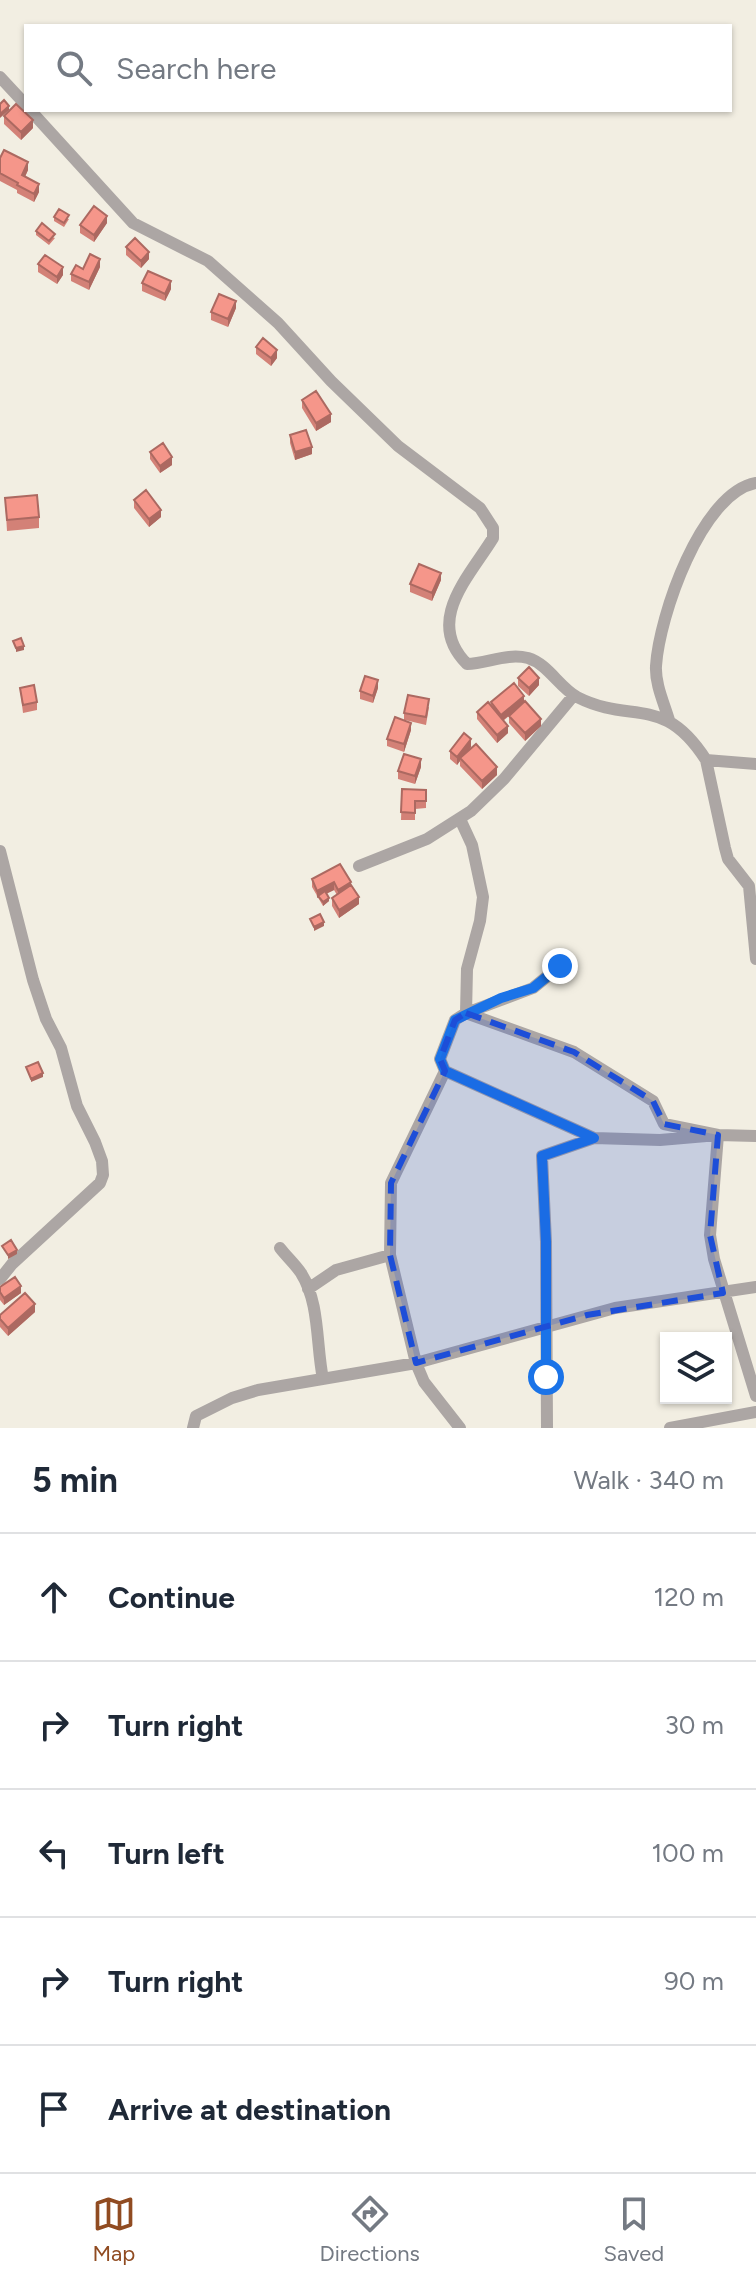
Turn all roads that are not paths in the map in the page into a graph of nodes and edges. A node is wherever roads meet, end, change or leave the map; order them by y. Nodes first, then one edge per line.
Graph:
1 (0, 77) edge
2 (24, 103) edge
3 (32, 112) edge
4 (756, 483) edge
5 (574, 695) junction
6 (669, 720) junction
7 (706, 760) junction
8 (756, 764) edge
9 (460, 819) junction
10 (0, 851) edge
11 (359, 866) dead end
12 (756, 959) edge
13 (560, 966) dead end
14 (466, 1013) junction
15 (445, 1071) junction
16 (718, 1135) junction
17 (756, 1136) edge
18 (594, 1138) junction
19 (280, 1248) dead end
20 (390, 1255) junction
21 (0, 1279) edge
22 (756, 1287) edge
23 (308, 1289) junction
24 (723, 1293) junction
25 (546, 1327) junction
26 (416, 1363) junction
27 (323, 1379) junction
28 (756, 1396) edge
29 (756, 1412) edge
30 (193, 1428) edge
31 (460, 1428) edge
32 (547, 1428) edge
33 (670, 1428) edge

1 - 2 street
3 - 5 street
4 - 6 street
5 - 6 street
5 - 9 street
6 - 7 street
7 - 8 street
7 - 12 street
9 - 11 street
9 - 14 street
10 - 21 street
13 - 14 street
14 - 15 street
14 - 16 street
15 - 18 street
15 - 20 street
16 - 17 street
16 - 18 street
16 - 24 street
18 - 25 street
19 - 23 street
20 - 23 street
20 - 26 street
22 - 24 street
23 - 27 street
24 - 25 street
24 - 28 street
25 - 26 street
25 - 32 street
26 - 27 street
26 - 31 street
27 - 30 street
29 - 33 street

